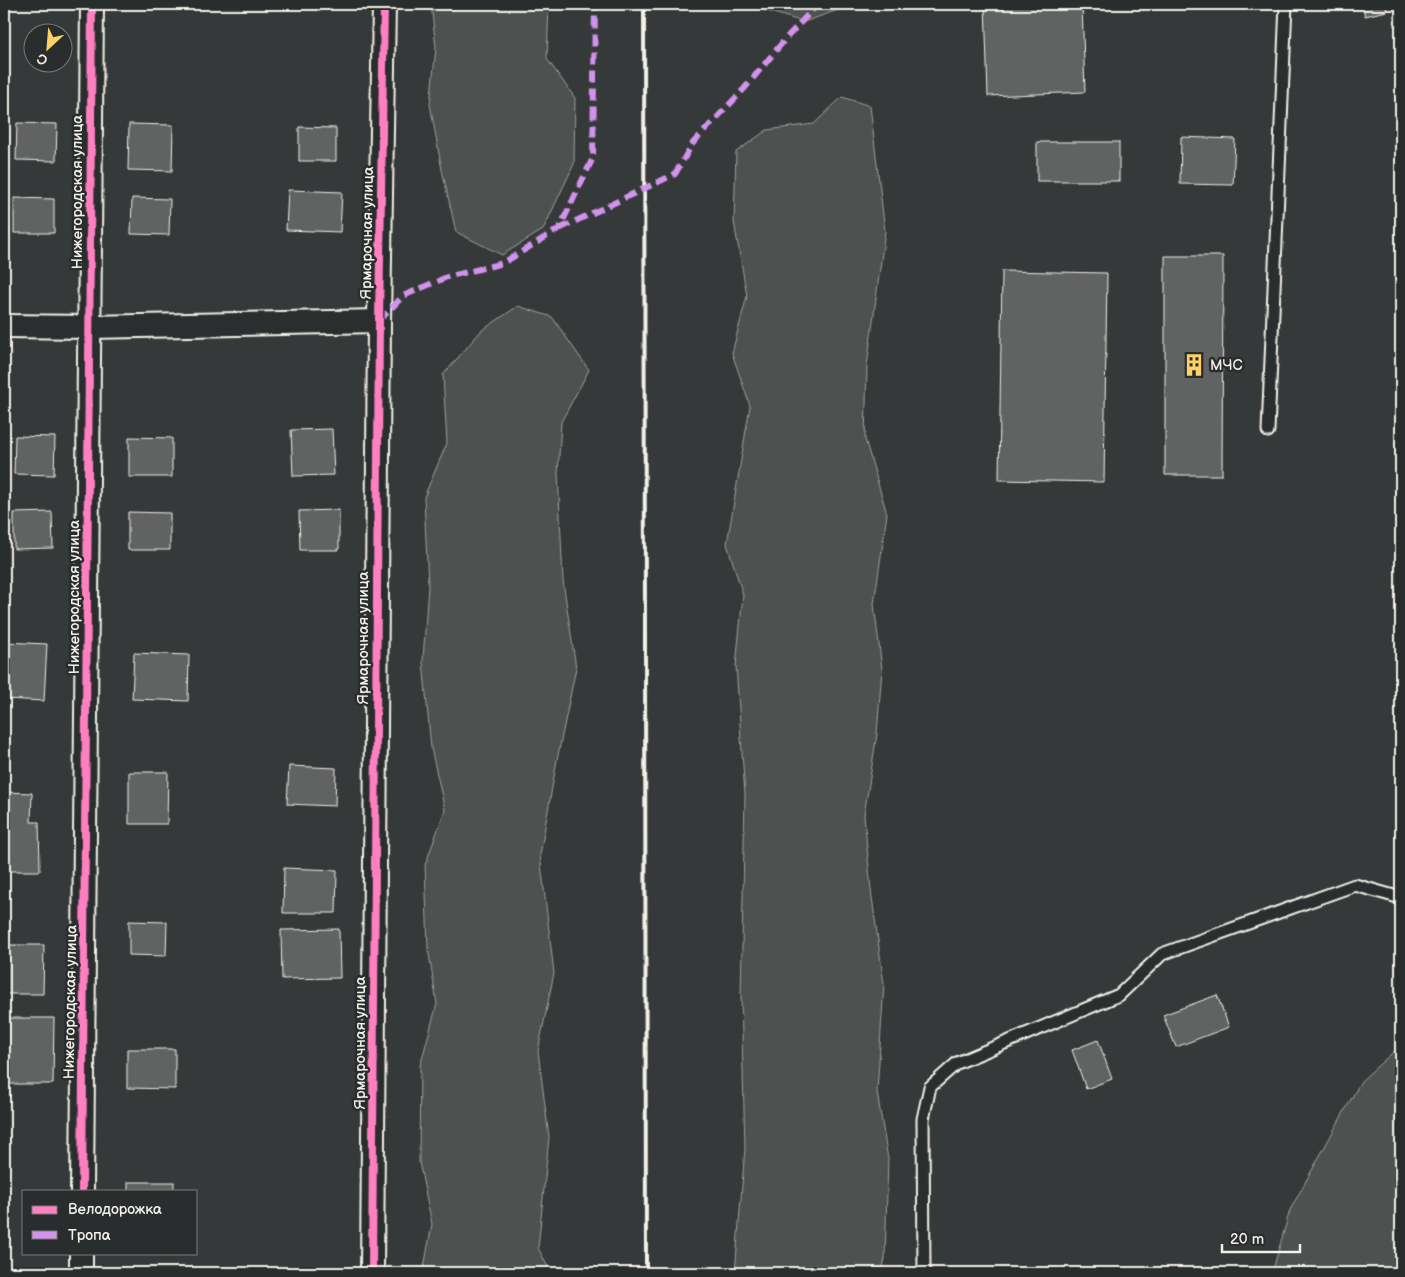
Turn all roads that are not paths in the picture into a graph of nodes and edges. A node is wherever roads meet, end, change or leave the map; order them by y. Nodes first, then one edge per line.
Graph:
1 (92, 4) edge
2 (384, 4) edge
3 (1286, 4) edge
4 (379, 321) junction
5 (4, 326) edge
6 (90, 327) junction
7 (1268, 432) dead end
8 (1401, 898) edge
9 (82, 1190) edge
10 (81, 1254) edge
11 (81, 1273) edge
12 (372, 1273) edge
13 (924, 1273) edge

1 - 6 street, Нижегородская улица
2 - 4 street, Ярмарочная улица
3 - 7 lane
4 - 6 street
4 - 12 street, Ярмарочная улица
5 - 6 street
6 - 9 street, Нижегородская улица
8 - 13 lane
10 - 11 street

